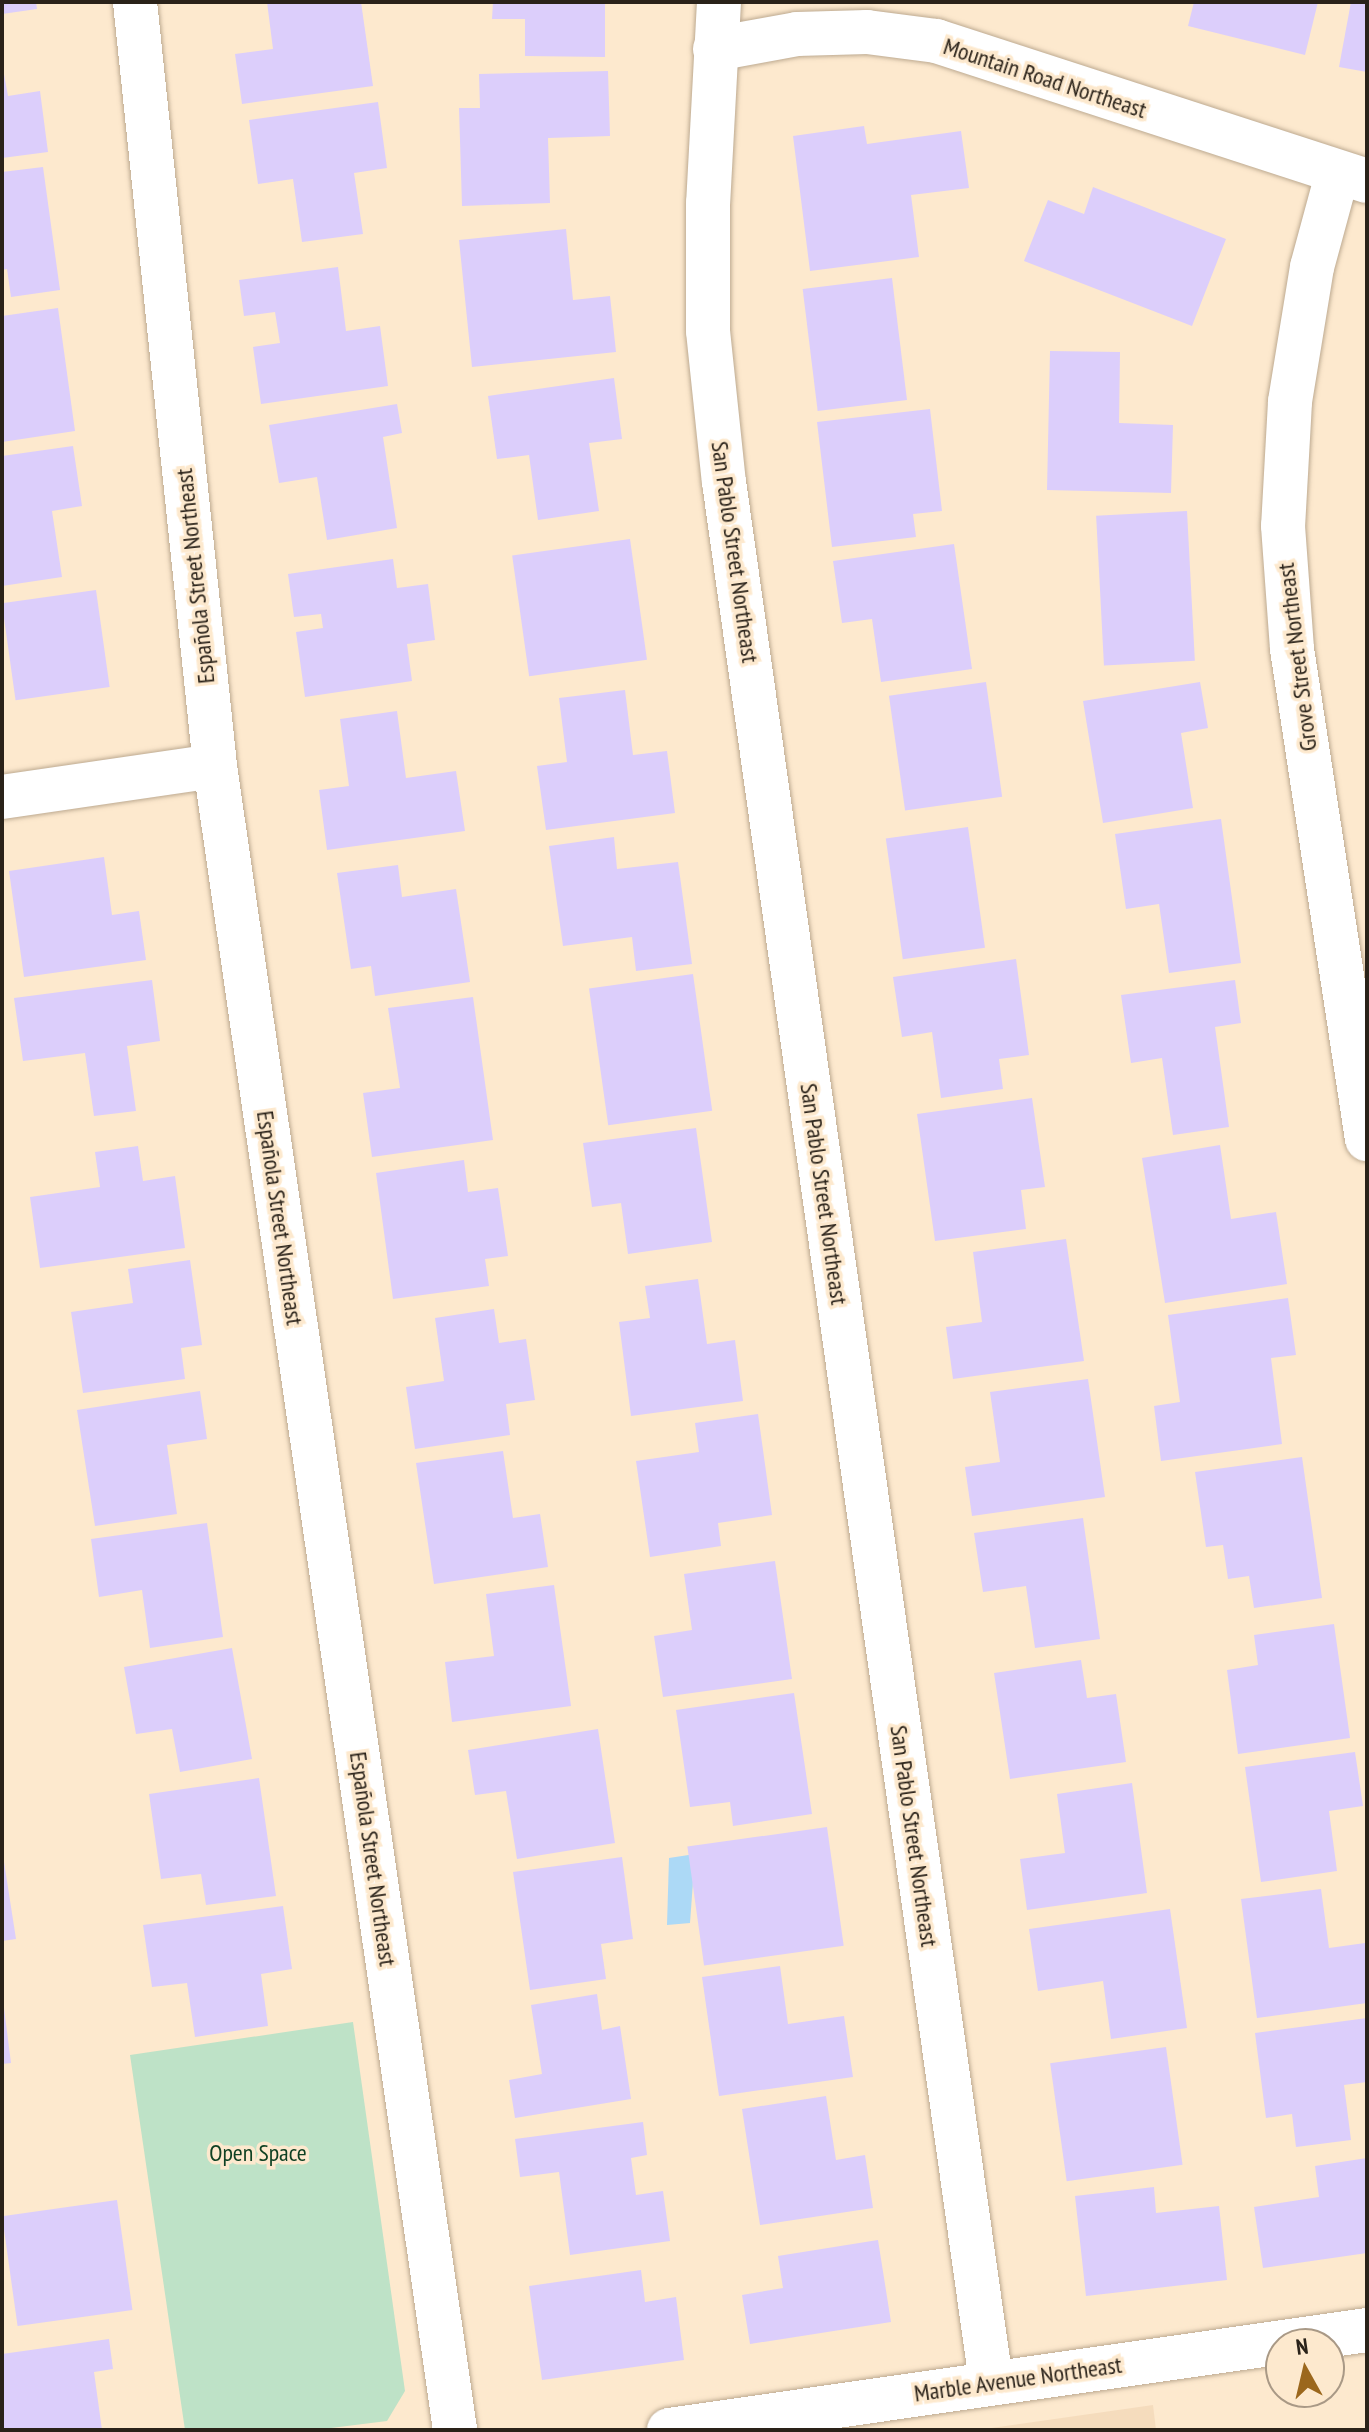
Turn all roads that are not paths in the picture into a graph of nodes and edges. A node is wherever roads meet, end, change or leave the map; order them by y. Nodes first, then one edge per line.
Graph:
1 (135, 2) edge
2 (719, 2) edge
3 (715, 49) junction
4 (1352, 178) edge
5 (215, 766) junction
6 (2, 797) edge
7 (1352, 934) edge
8 (1367, 1139) edge
9 (1367, 2330) edge
10 (991, 2383) junction
11 (455, 2430) edge
12 (669, 2430) edge

1 - 5 street, Española Street Northeast
2 - 3 street, San Pablo Street Northeast
3 - 4 street, Mountain Road Northeast
3 - 10 street, San Pablo Street Northeast
4 - 7 street, Grove Street Northeast
5 - 6 street
5 - 11 street, Española Street Northeast
7 - 8 street, Grove Street Northeast
9 - 10 street, Marble Avenue Northeast
10 - 12 street, Marble Avenue Northeast

